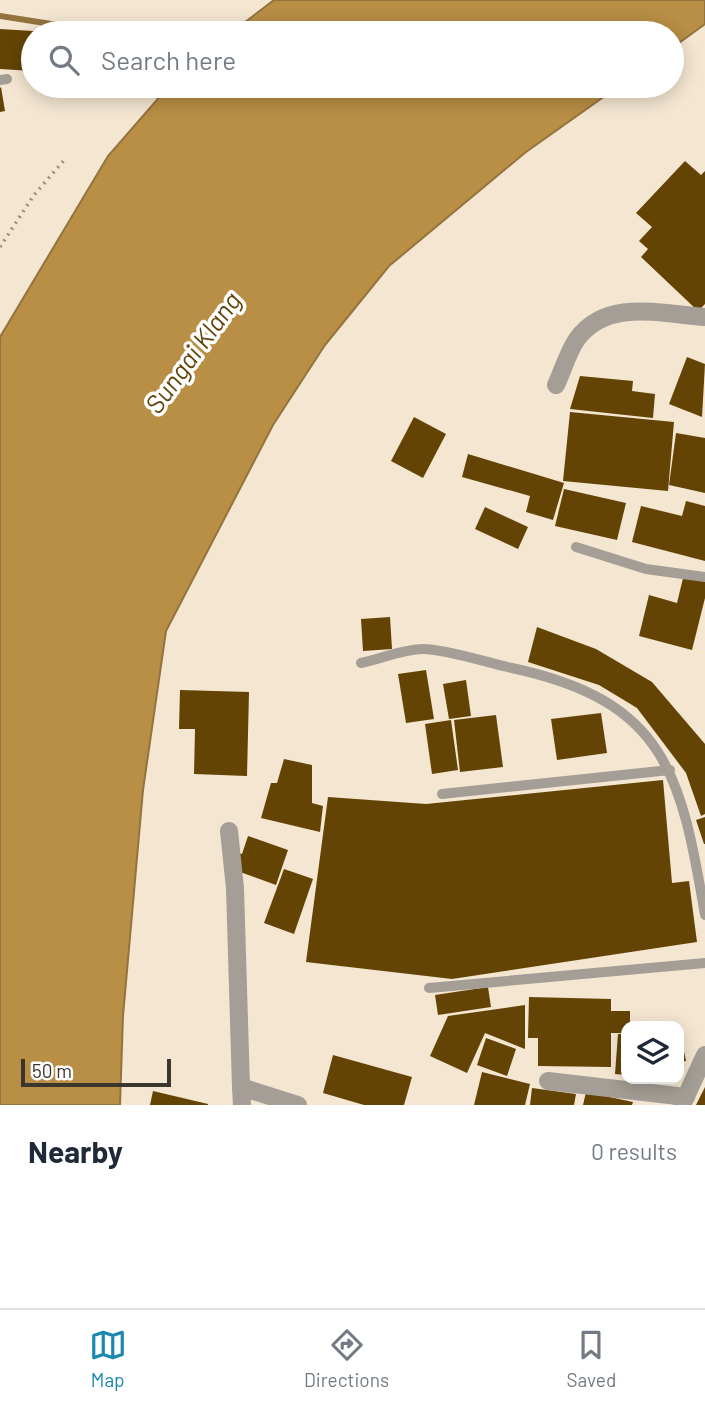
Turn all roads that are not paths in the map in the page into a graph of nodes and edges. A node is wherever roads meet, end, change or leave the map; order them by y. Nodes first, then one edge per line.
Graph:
1 (705, 317) edge
2 (556, 385) dead end
3 (576, 547) dead end
4 (705, 577) edge
5 (361, 663) dead end
6 (670, 770) junction
7 (442, 794) dead end
8 (229, 831) dead end
9 (705, 915) edge
10 (705, 963) edge
11 (429, 988) dead end
12 (705, 1055) edge
13 (548, 1081) dead end
14 (241, 1087) junction
15 (684, 1101) edge
16 (242, 1105) edge
17 (298, 1105) edge

1 - 2 street
3 - 4 lane
5 - 6 lane
6 - 7 lane
6 - 9 lane
8 - 14 street
10 - 11 lane
12 - 15 street
13 - 15 street
14 - 16 street
14 - 17 street

